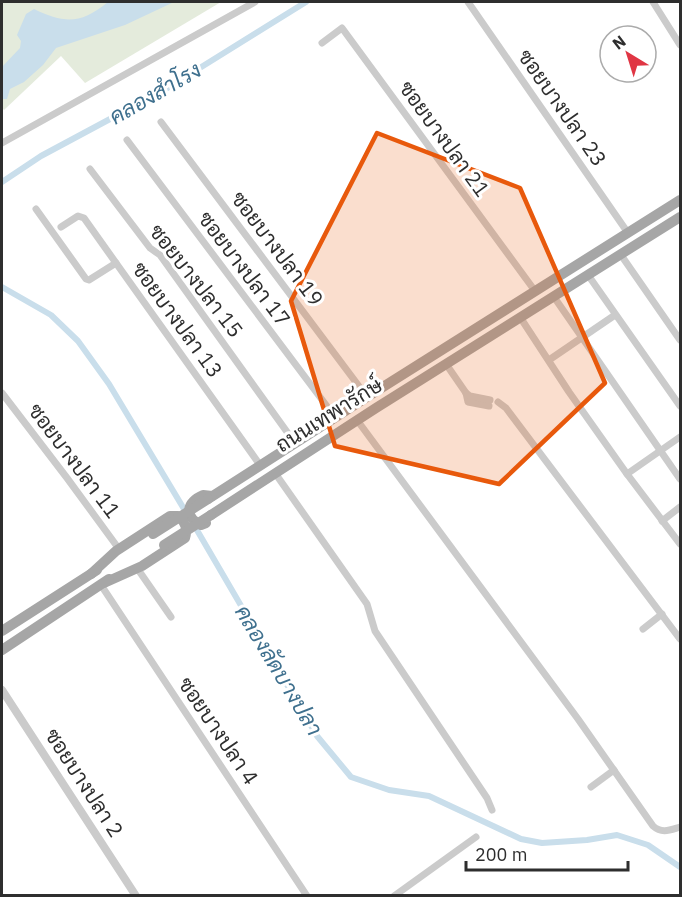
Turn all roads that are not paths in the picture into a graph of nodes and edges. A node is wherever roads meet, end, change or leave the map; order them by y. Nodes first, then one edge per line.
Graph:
1 (255, 2) edge
2 (468, 2) edge
3 (652, 2) edge
4 (322, 43) dead end
5 (681, 45) edge
6 (160, 122) dead end
7 (127, 140) dead end
8 (2, 143) edge
9 (90, 169) dead end
10 (681, 200) edge
11 (36, 209) dead end
12 (681, 218) edge
13 (61, 227) dead end
14 (628, 232) junction
15 (621, 255) junction
16 (116, 263) junction
17 (588, 275) junction
18 (535, 291) junction
19 (554, 297) junction
20 (615, 315) junction
21 (520, 317) junction
22 (582, 337) junction
23 (681, 339) edge
24 (549, 360) junction
25 (446, 364) junction
26 (2, 393) edge
27 (367, 396) junction
28 (681, 406) edge
29 (335, 417) junction
30 (357, 420) junction
31 (681, 437) edge
32 (294, 443) junction
33 (661, 450) junction
34 (260, 465) junction
35 (275, 473) junction
36 (627, 474) junction
37 (681, 479) edge
38 (210, 498) junction
39 (681, 507) edge
40 (213, 514) junction
41 (662, 520) junction
42 (681, 544) edge
43 (119, 549) junction
44 (137, 568) junction
45 (91, 573) junction
46 (102, 584) junction
47 (662, 614) junction
48 (171, 617) dead end
49 (643, 629) dead end
50 (2, 630) edge
51 (681, 639) edge
52 (2, 650) edge
53 (2, 690) edge
54 (614, 770) junction
55 (591, 786) dead end
56 (492, 810) dead end
57 (681, 827) edge
58 (476, 837) dead end
59 (136, 896) edge
60 (307, 896) edge
61 (394, 896) edge

1 - 8 street
2 - 14 street, ซอยบางปลา 23
3 - 5 street
4 - 18 street, ซอยบางปลา 21
6 - 27 street, ซอยบางปลา 19
7 - 29 street, ซอยบางปลา 17
9 - 32 street, ซอยบางปลา 15
10 - 14 main road, ถนนเทพารักษ์
11 - 16 street, ซอยบางปลา 13
12 - 15 main road, ถนนเทพารักษ์
13 - 16 street
14 - 18 main road, ถนนเทพารักษ์
15 - 17 main road, ถนนเทพารักษ์
15 - 23 street
16 - 34 street, ซอยบางปลา 13
17 - 19 main road, ถนนเทพารักษ์
17 - 20 street
18 - 27 main road, ถนนเทพารักษ์
19 - 21 main road, ถนนเทพารักษ์
19 - 22 street
20 - 22 street
20 - 28 street
21 - 24 street
21 - 25 main road, ถนนเทพารักษ์
22 - 24 street
22 - 33 street
24 - 36 street
25 - 30 main road, ถนนเทพารักษ์
25 - 47 street
26 - 43 street, ซอยบางปลา 11
27 - 29 main road, ถนนเทพารักษ์
29 - 32 main road, ถนนเทพารักษ์
30 - 35 main road, ถนนเทพารักษ์
30 - 54 street
31 - 33 street
32 - 34 main road, ถนนเทพารักษ์
33 - 36 street
33 - 37 street
34 - 38 main road, ถนนเทพารักษ์
35 - 40 main road, ถนนเทพารักษ์
35 - 56 street
36 - 41 street
38 - 40 main road
38 - 45 main road, ถนนเทพารักษ์, bridge
39 - 41 street
40 - 46 main road, ถนนเทพารักษ์, bridge
41 - 42 street
43 - 44 main road
43 - 45 main road
44 - 46 main road
44 - 48 street
45 - 50 main road, ถนนเทพารักษ์
46 - 52 main road, ถนนเทพารักษ์
46 - 60 street, ซอยบางปลา 4
47 - 49 street
47 - 51 street
53 - 59 street, ซอยบางปลา 2
54 - 55 street
54 - 57 street
58 - 61 street

